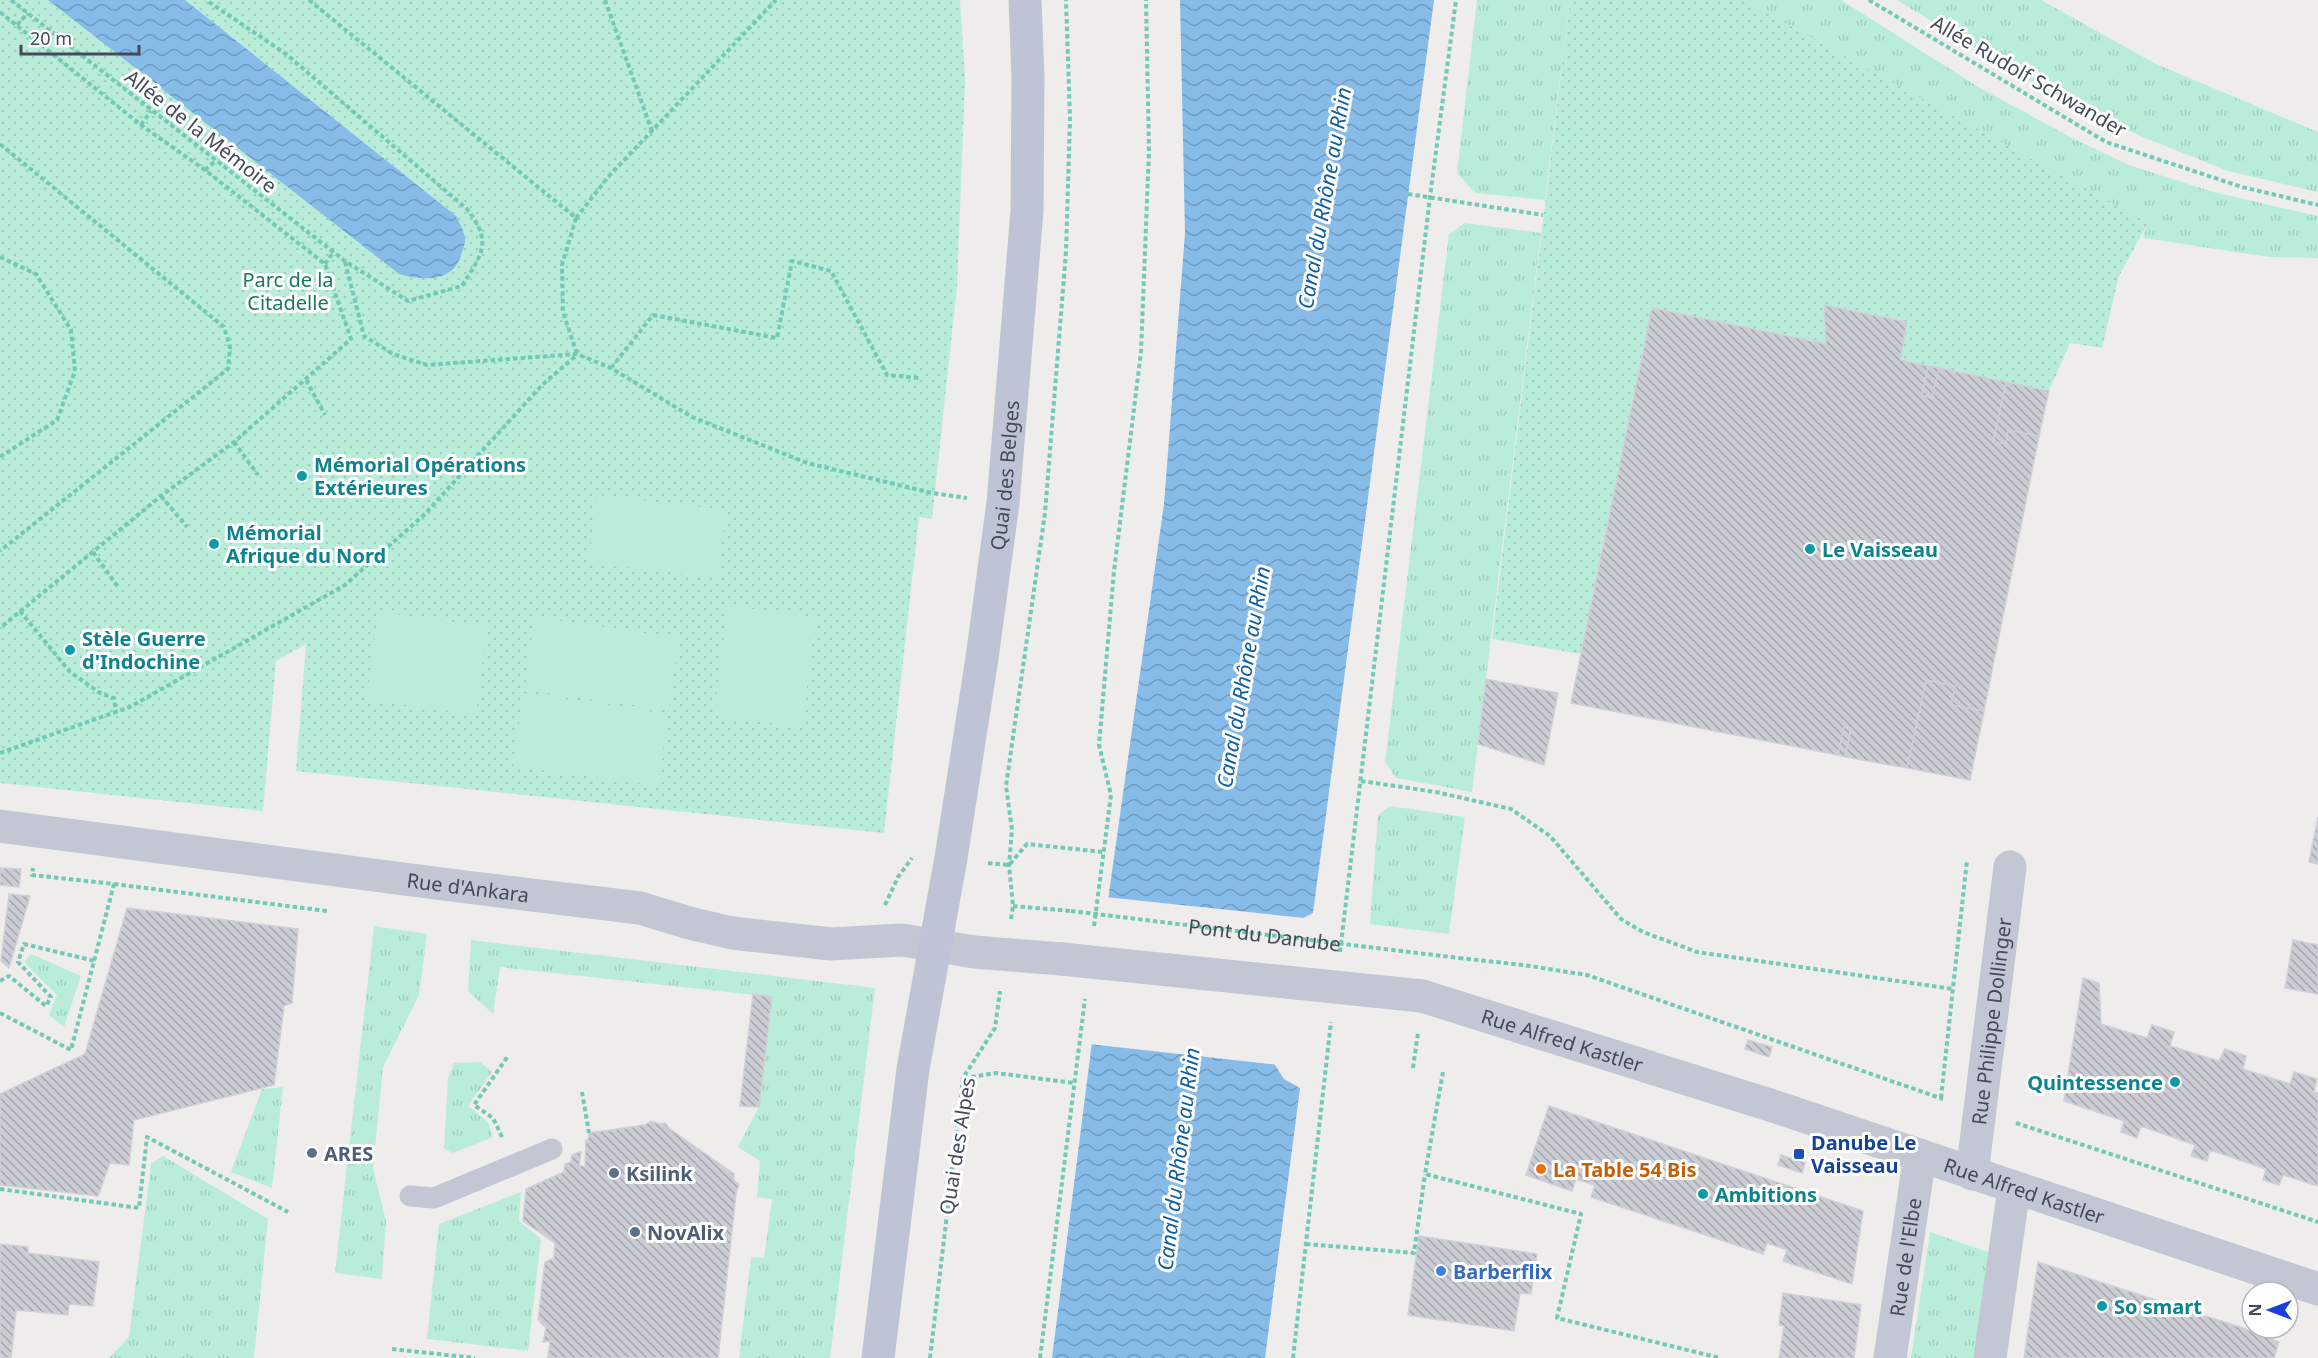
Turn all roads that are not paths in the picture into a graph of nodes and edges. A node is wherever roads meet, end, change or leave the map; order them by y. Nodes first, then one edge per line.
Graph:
1 (1025, 0) edge
2 (0, 826) edge
3 (2010, 867) dead end
4 (933, 946) junction
5 (552, 1149) dead end
6 (1920, 1155) junction
7 (1972, 1174) junction
8 (2014, 1188) junction
9 (410, 1196) dead end
10 (2318, 1289) edge
11 (878, 1358) edge
12 (1890, 1358) edge
13 (1990, 1358) edge

1 - 4 main road, Quai des Belges
2 - 4 street, Rue d'Ankara
3 - 7 street, Rue Philippe Dollinger
4 - 6 street, Rue Alfred Kastler, bridge
4 - 11 main road
5 - 9 lane
6 - 7 street, Rue Alfred Kastler
6 - 12 street, Rue de l'Elbe
7 - 8 street, Rue Alfred Kastler
8 - 10 street, Rue Alfred Kastler
8 - 13 street

